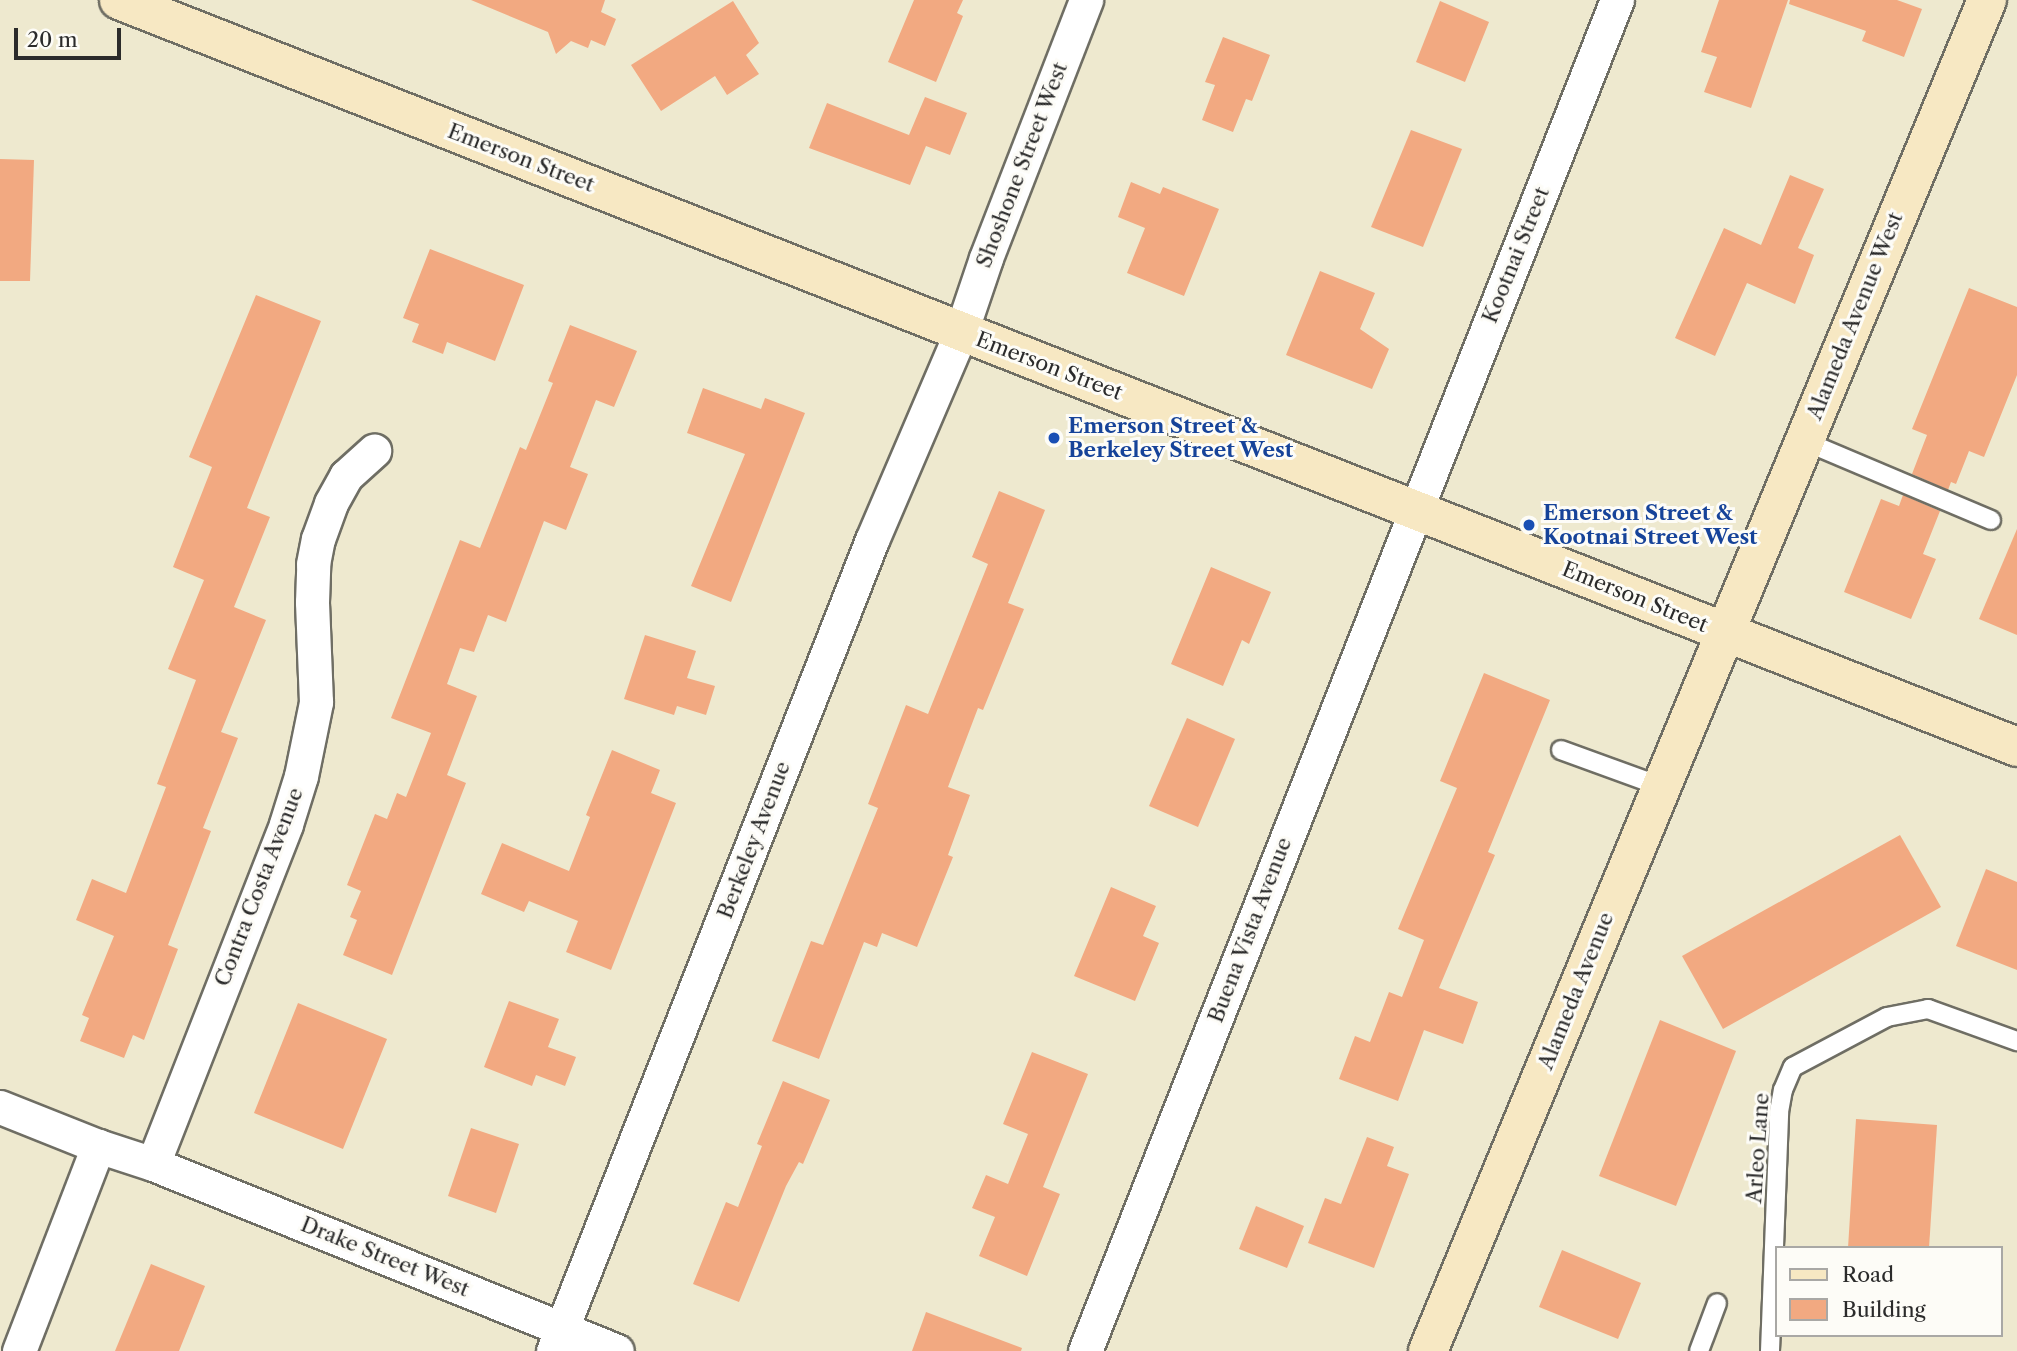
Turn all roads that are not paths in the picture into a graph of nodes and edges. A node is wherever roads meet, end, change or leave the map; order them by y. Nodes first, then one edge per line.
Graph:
1 (119, 0) edge
2 (1086, 0) edge
3 (1617, 0) edge
4 (1987, 0) edge
5 (162, 8) edge
6 (961, 332) junction
7 (1804, 441) junction
8 (374, 451) dead end
9 (1415, 510) junction
10 (1991, 520) dead end
11 (1724, 632) junction
12 (2017, 747) edge
13 (1561, 750) dead end
14 (1660, 786) junction
15 (2017, 1041) edge
16 (0, 1107) edge
17 (98, 1146) junction
18 (153, 1164) junction
19 (1717, 1303) dead end
20 (558, 1340) edge
21 (1438, 1348) edge
22 (19, 1351) edge
23 (617, 1351) edge
24 (1085, 1351) edge
25 (1699, 1351) edge
26 (1770, 1351) edge

1 - 5 main road, Emerson Street
2 - 6 street, Shoshone Street West
3 - 9 street, Kootnai Street
4 - 7 main road, Alameda Avenue West
5 - 6 main road, Emerson Street
6 - 9 main road, Emerson Street
6 - 20 street, Berkeley Avenue
7 - 10 lane
7 - 11 main road, Alameda Avenue West
8 - 18 street, Contra Costa Avenue
9 - 11 main road, Emerson Street
9 - 24 street, Buena Vista Avenue
11 - 12 main road, Emerson Street
11 - 14 main road, Alameda Avenue
13 - 14 lane
14 - 21 main road, Alameda Avenue
15 - 26 lane, Arleo Lane
16 - 17 street
17 - 18 street, Drake Street West
17 - 22 street
18 - 20 street, Drake Street West
19 - 25 lane
20 - 23 street, Drake Street West

